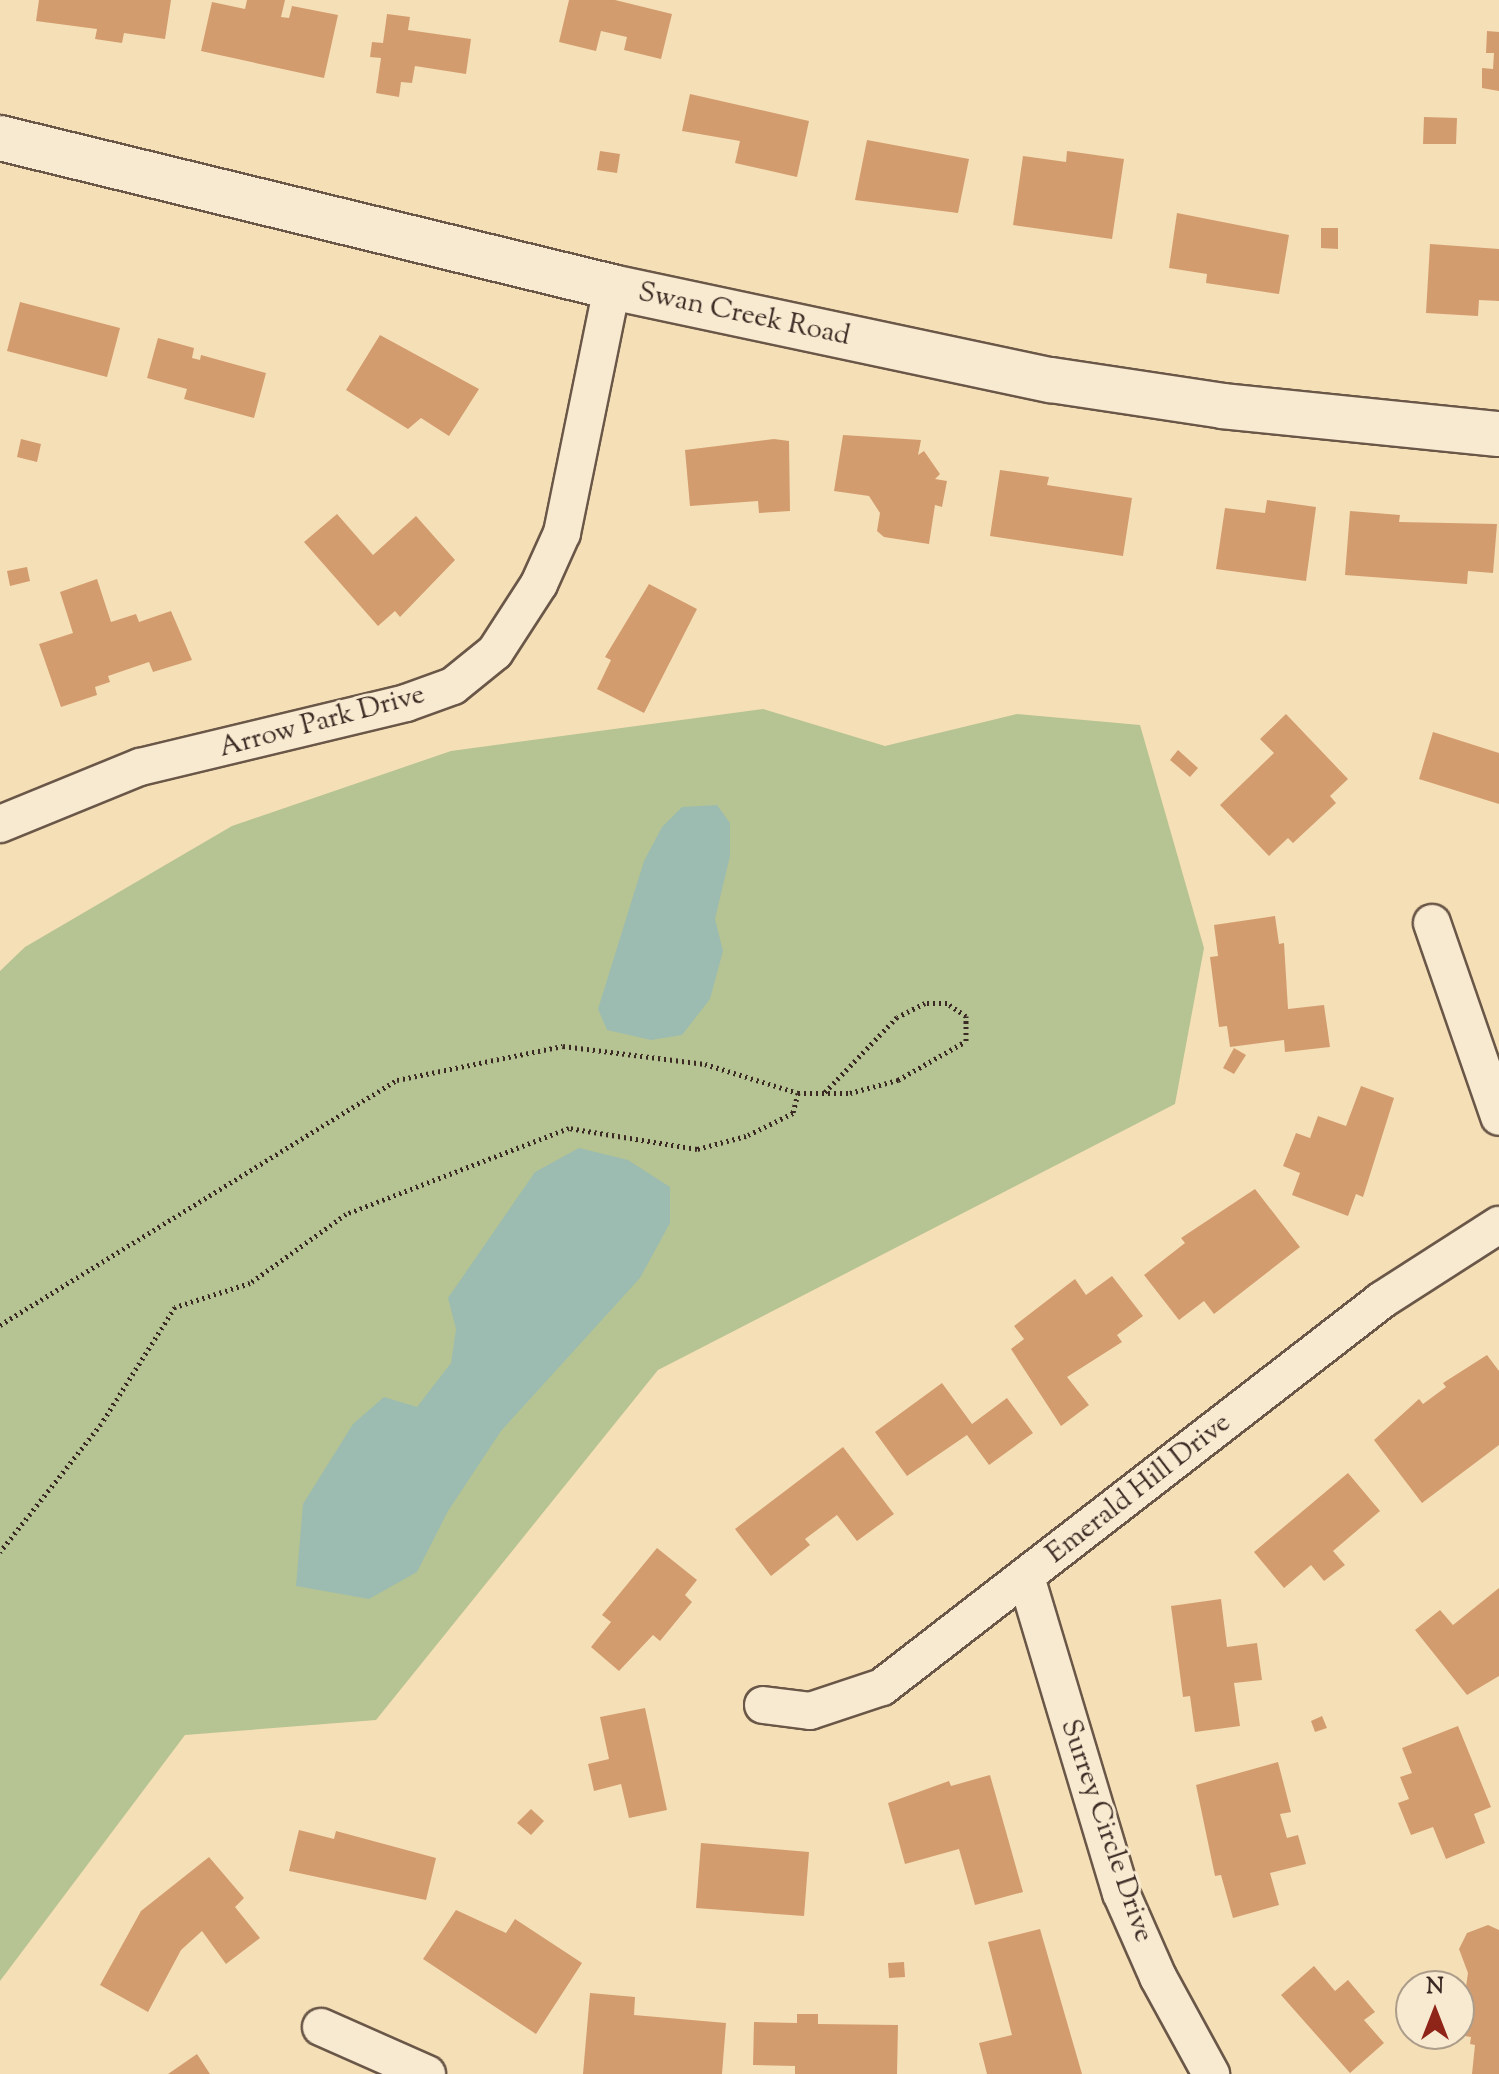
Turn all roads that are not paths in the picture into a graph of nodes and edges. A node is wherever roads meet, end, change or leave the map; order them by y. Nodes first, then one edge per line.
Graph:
1 (0, 138) edge
2 (612, 287) junction
3 (1499, 434) edge
4 (0, 824) edge
5 (1432, 923) dead end
6 (1499, 1117) edge
7 (1499, 1225) edge
8 (1026, 1577) junction
9 (763, 1705) dead end
10 (321, 2027) dead end
11 (427, 2074) edge
12 (1211, 2074) edge

1 - 2 street, Swan Creek Road
2 - 3 street, Swan Creek Road
2 - 4 street, Arrow Park Drive
5 - 6 street
7 - 8 street, Emerald Hill Drive
8 - 9 street, Emerald Hill Drive
8 - 12 street, Surrey Circle Drive
10 - 11 street

